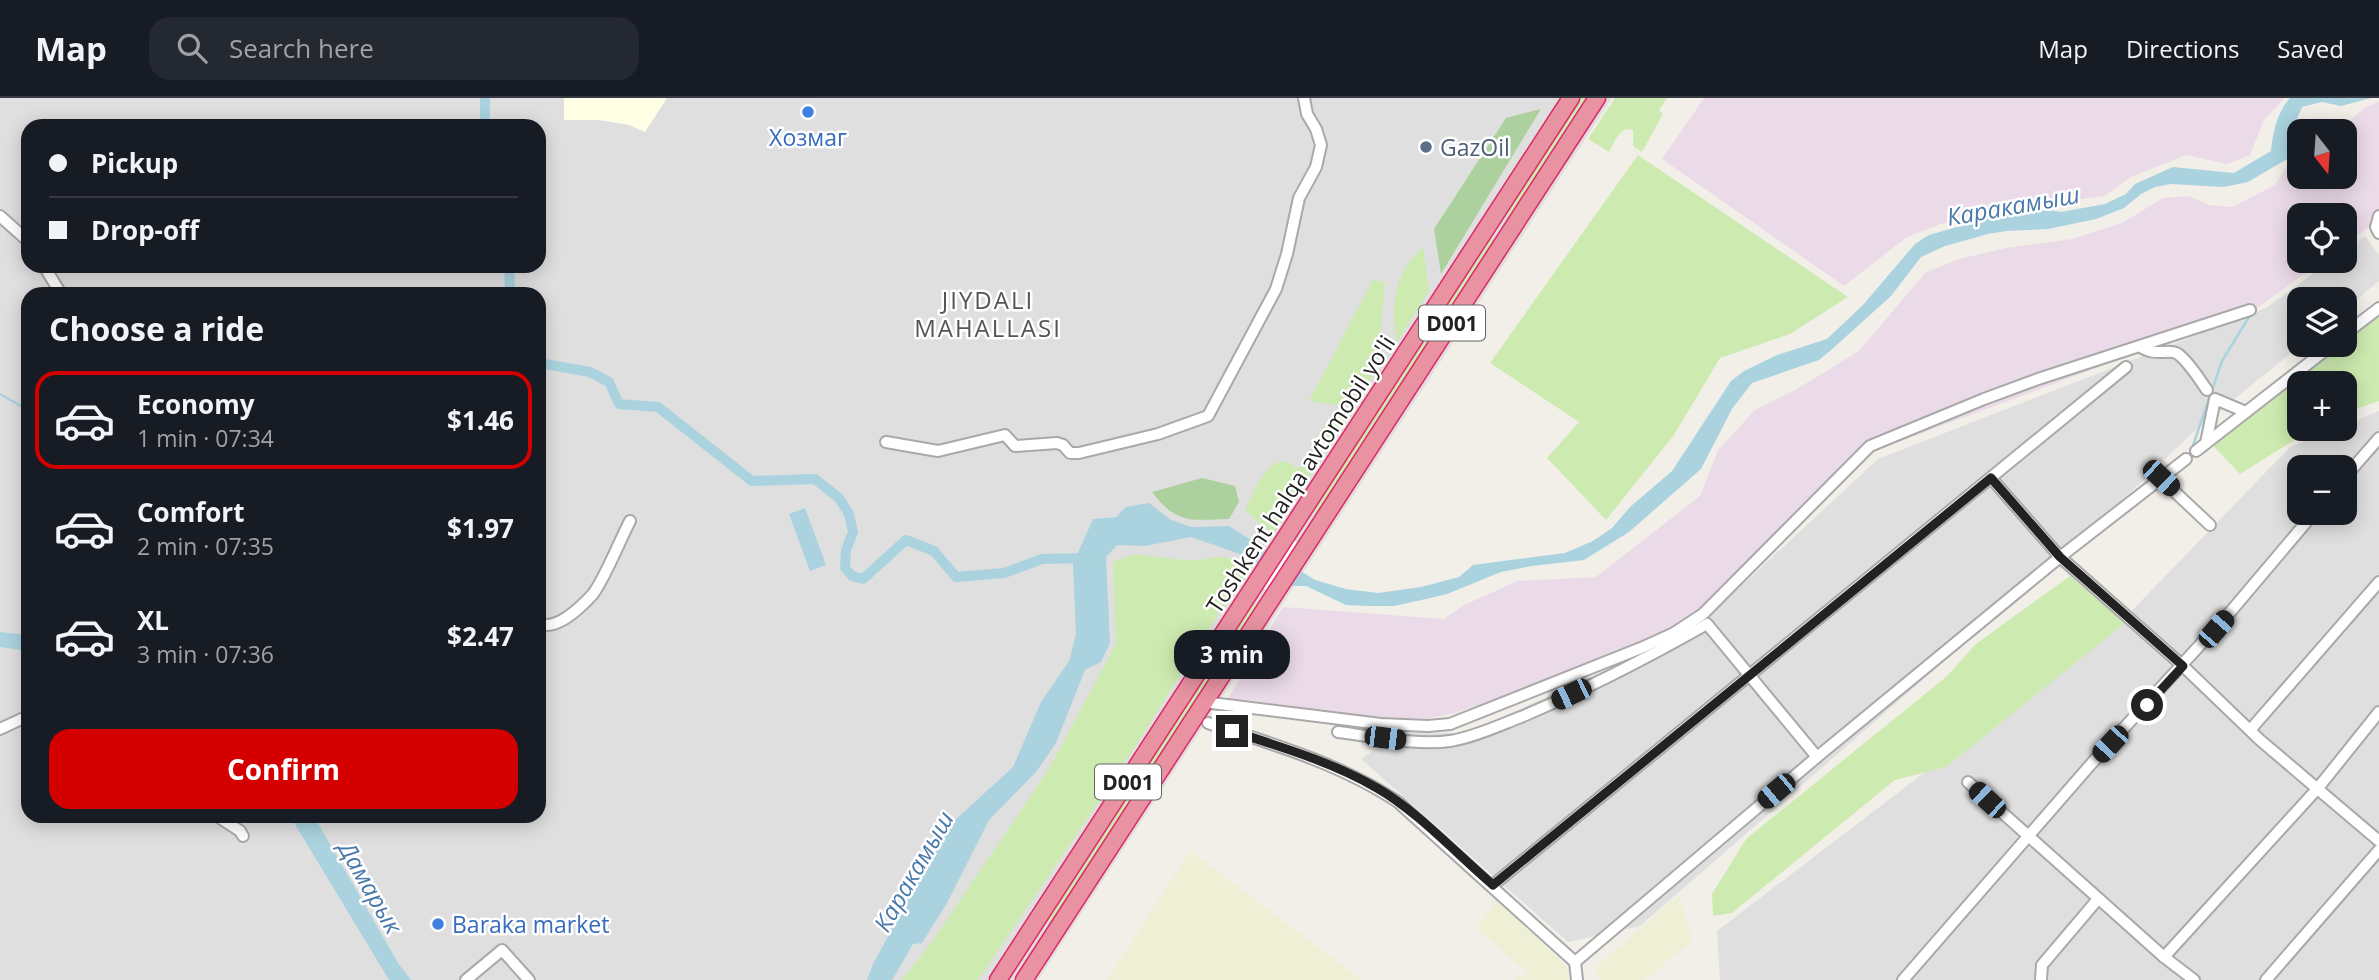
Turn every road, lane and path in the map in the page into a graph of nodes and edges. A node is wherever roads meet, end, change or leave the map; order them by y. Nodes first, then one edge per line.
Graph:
1 (1304, 98) edge
2 (1571, 98) edge
3 (1597, 98) edge
4 (0, 216) edge
5 (2379, 216) edge
6 (1492, 219) junction
7 (1511, 232) junction
8 (2379, 233) edge
9 (21, 235) edge
10 (2379, 308) edge
11 (2250, 310) dead end
12 (2357, 325) edge
13 (2141, 347) junction
14 (2317, 357) edge
15 (2126, 367) dead end
16 (2207, 390) dead end
17 (2246, 412) junction
18 (2379, 438) edge
19 (886, 442) dead end
20 (2206, 443) junction
21 (2196, 451) dead end
22 (2186, 458) dead end
23 (2357, 463) edge
24 (1991, 478) junction
25 (2161, 478) junction
26 (630, 521) dead end
27 (2210, 525) dead end
28 (2304, 525) edge
29 (2060, 557) junction
30 (2379, 582) edge
31 (546, 626) edge
32 (2183, 666) junction
33 (1750, 675) junction
34 (1203, 702) junction
35 (2379, 712) edge
36 (21, 719) edge
37 (1208, 723) dead end
38 (0, 729) edge
39 (2251, 729) junction
40 (1338, 732) dead end
41 (1817, 757) junction
42 (1968, 782) dead end
43 (2318, 788) junction
44 (226, 823) edge
45 (243, 836) dead end
46 (2028, 837) junction
47 (2379, 841) edge
48 (2379, 850) edge
49 (1493, 885) junction
50 (2098, 899) junction
51 (1030, 931) junction
52 (1048, 943) junction
53 (2164, 957) junction
54 (1574, 962) junction
55 (466, 980) edge
56 (529, 980) edge
57 (998, 980) edge
58 (1024, 980) edge
59 (1577, 980) edge
60 (1903, 980) edge
61 (2041, 980) edge
62 (2194, 980) edge
63 (2266, 980) edge

1 - 19 street
2 - 6 highway, Toshkent halqa avtomobil yo'li / D001
3 - 7 highway, Toshkent halqa avtomobil yo'li / D001
4 - 9 street
5 - 8 street
6 - 7 highway
6 - 51 highway, Toshkent halqa avtomobil yo'li / D001
7 - 34 highway, Toshkent halqa avtomobil yo'li / D001
10 - 12 street
11 - 13 street
13 - 16 street
13 - 34 street
14 - 17 street
15 - 24 street
17 - 20 street
17 - 20 street
18 - 23 street
20 - 21 street
22 - 25 street
24 - 29 street
24 - 33 street
25 - 27 street
25 - 29 street
26 - 31 street
28 - 32 street
29 - 32 street
29 - 41 street
30 - 39 street
32 - 39 street
32 - 46 street
33 - 40 street
33 - 41 street
33 - 49 street
34 - 52 highway, Toshkent halqa avtomobil yo'li / D001
35 - 43 street
36 - 38 street
37 - 49 street
39 - 43 street
41 - 54 street
42 - 46 street
43 - 47 street
43 - 53 street
44 - 45 street
46 - 50 street
46 - 60 street
48 - 63 street
49 - 54 street
50 - 53 street
50 - 61 street
51 - 52 highway
51 - 57 highway, Toshkent halqa avtomobil yo'li / D001
52 - 58 highway, Toshkent halqa avtomobil yo'li / D001
53 - 62 street
54 - 59 street
55 - 56 street

